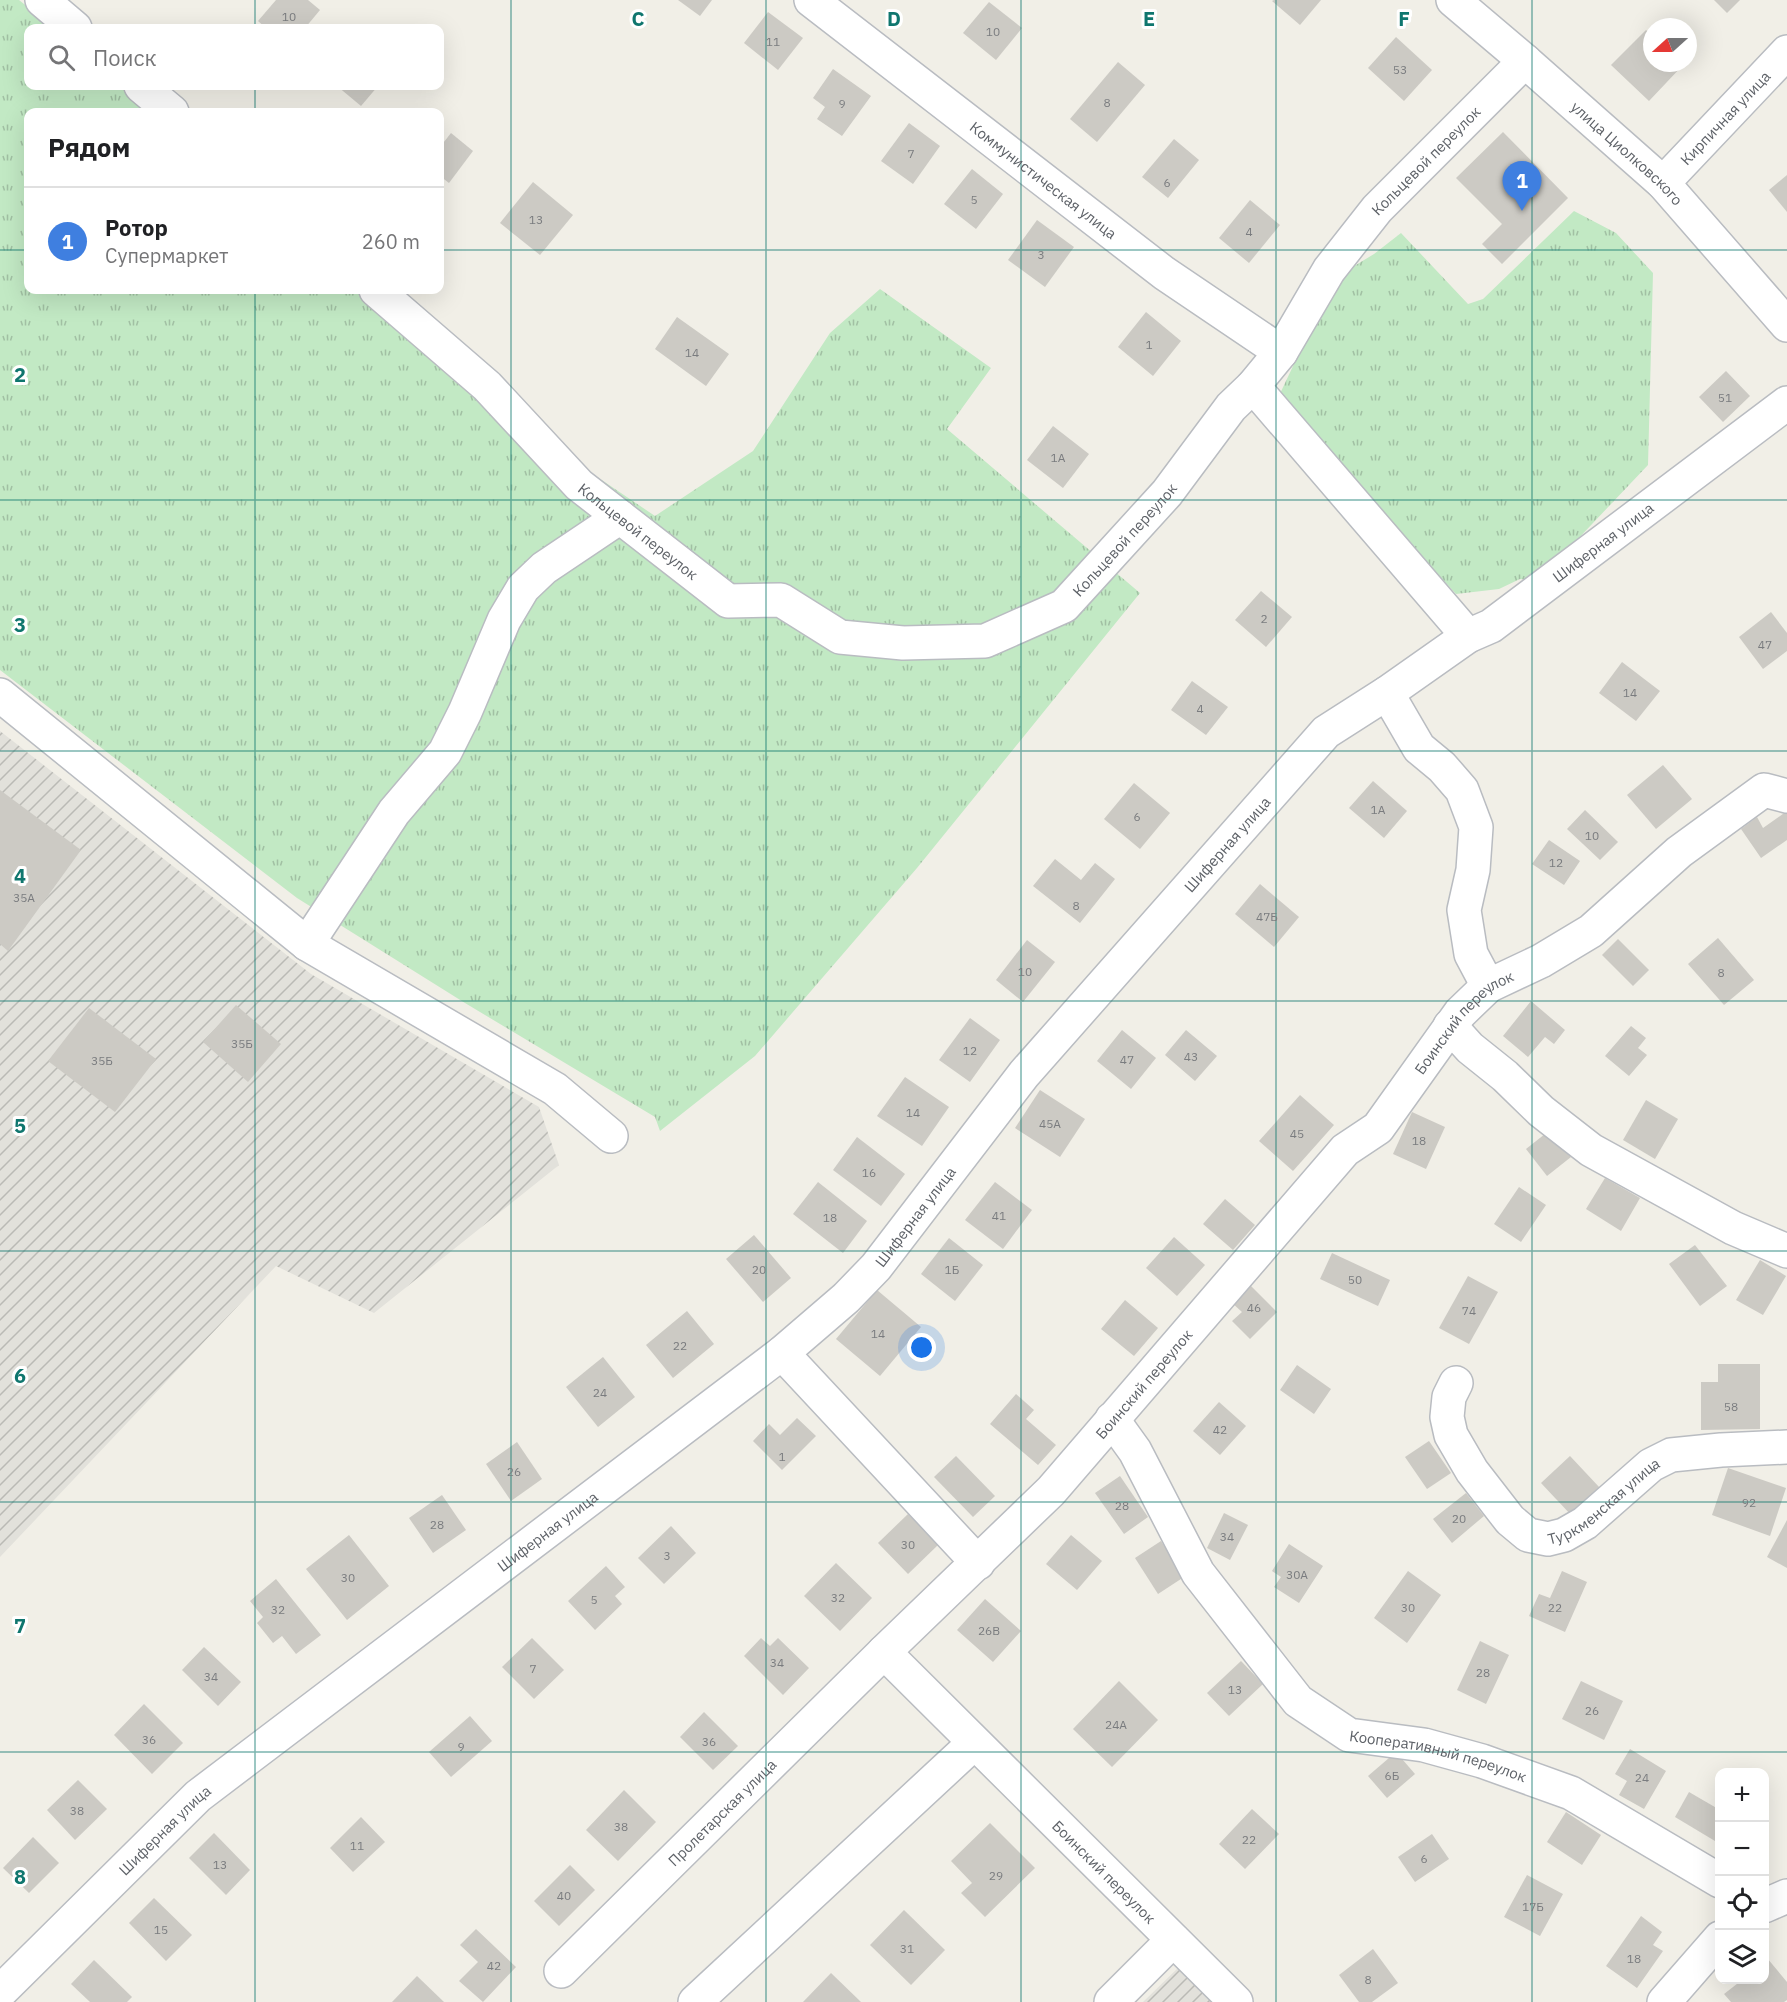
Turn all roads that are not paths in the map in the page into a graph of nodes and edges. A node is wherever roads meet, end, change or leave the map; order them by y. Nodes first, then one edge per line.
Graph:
1 (42, 0) edge
2 (811, 0) edge
3 (1453, 0) edge
4 (70, 24) edge
5 (1787, 52) edge
6 (1525, 61) junction
7 (146, 90) edge
8 (167, 108) edge
9 (1663, 183) junction
10 (381, 294) edge
11 (1787, 324) edge
12 (1281, 352) junction
13 (1253, 386) junction
14 (1787, 403) edge
15 (620, 517) junction
16 (1468, 636) junction
17 (1387, 693) junction
18 (0, 695) edge
19 (1775, 793) edge
20 (307, 944) junction
21 (1488, 986) junction
22 (1450, 1026) junction
23 (611, 1136) dead end
24 (1787, 1251) edge
25 (782, 1353) junction
26 (1456, 1383) dead end
27 (1112, 1419) junction
28 (1787, 1447) edge
29 (978, 1563) junction
30 (885, 1652) junction
31 (974, 1743) junction
32 (1715, 1879) edge
33 (1787, 1896) edge
34 (1769, 1903) edge
35 (1173, 1940) junction
36 (1715, 1943) edge
37 (561, 1971) dead end
38 (0, 1992) edge
39 (695, 2002) edge
40 (1111, 2002) edge
41 (1236, 2002) edge
42 (1664, 2002) edge

1 - 4 street
2 - 12 street, Коммунистическая улица
3 - 6 street, улица Циолковского
5 - 9 street, Кирпичная улица
6 - 9 street, улица Циолковского
6 - 12 street, Кольцевой переулок
7 - 8 street
9 - 11 street, улица Циолковского
10 - 15 street, Кольцевой переулок
12 - 13 street, Кольцевой переулок
13 - 15 street, Кольцевой переулок
13 - 16 street
14 - 16 street, Шиферная улица
15 - 20 street
16 - 17 street, Шиферная улица
17 - 21 street
17 - 25 street, Шиферная улица
18 - 20 street
19 - 21 street, Боинский переулок
20 - 23 street
21 - 22 street, Боинский переулок
22 - 24 street
22 - 27 street, Боинский переулок
25 - 29 street
25 - 38 street, Шиферная улица
26 - 28 street, Туркменская улица
27 - 29 street, Боинский переулок
27 - 32 street, Кооперативный переулок
29 - 30 street, Боинский переулок
30 - 31 street, Боинский переулок
30 - 37 street, Пролетарская улица
31 - 35 street, Боинский переулок
31 - 39 street
33 - 34 street
35 - 40 street
35 - 41 street, Боинский переулок
36 - 42 street

